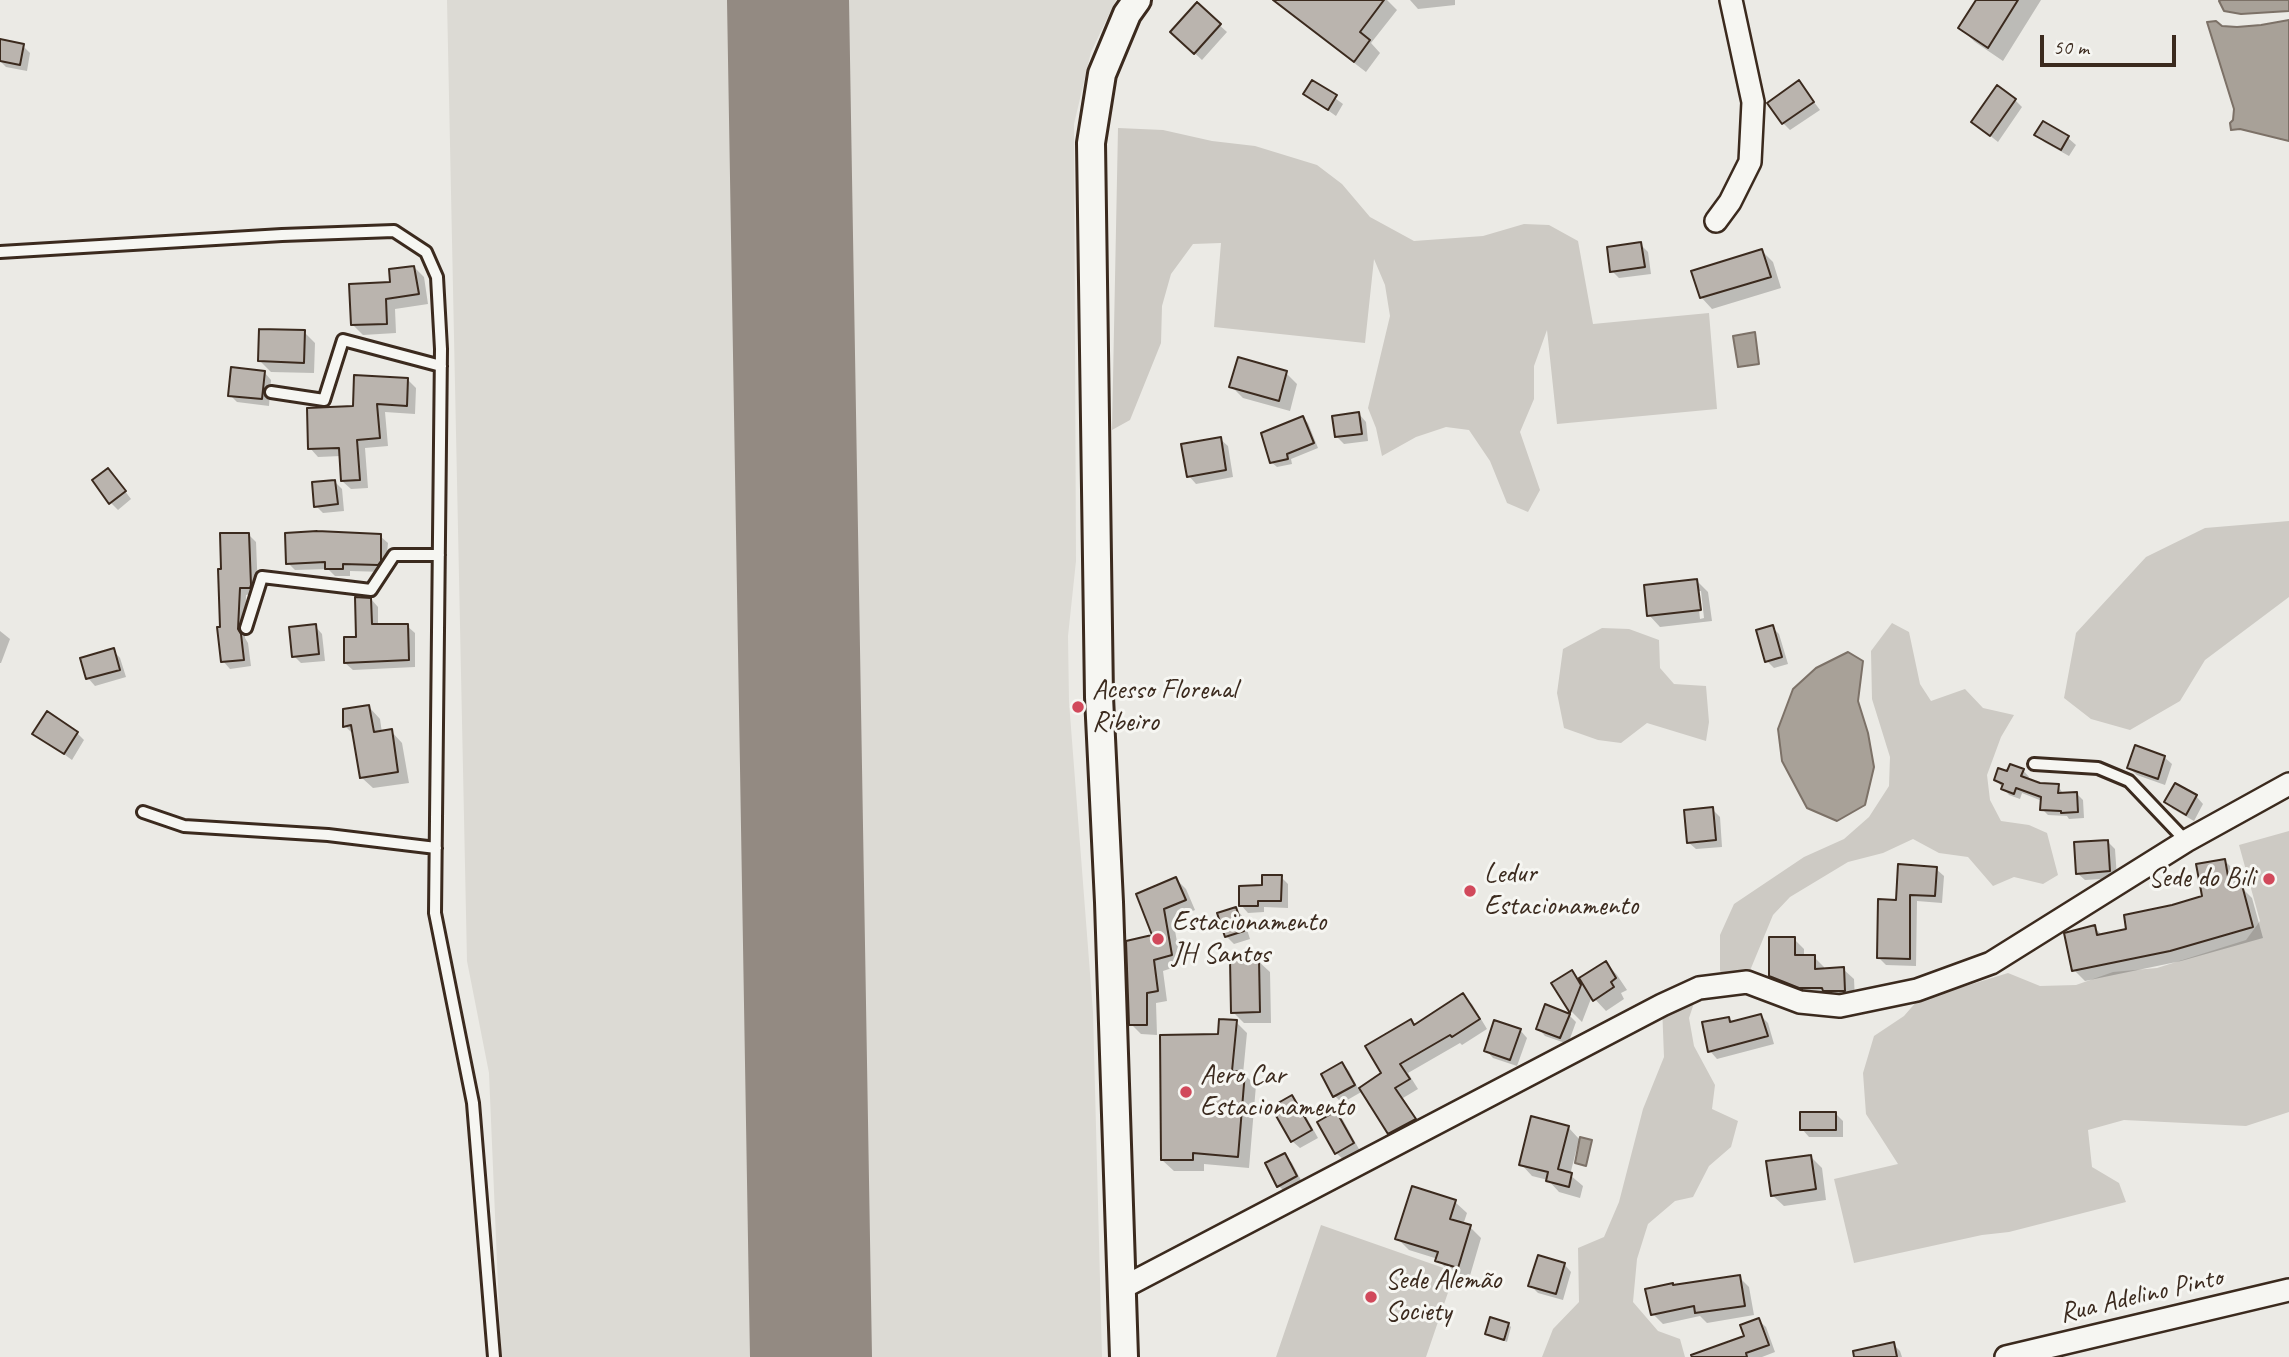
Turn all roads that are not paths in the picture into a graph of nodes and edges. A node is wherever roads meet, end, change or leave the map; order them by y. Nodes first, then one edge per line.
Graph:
1 (1137, 0) edge
2 (1731, 0) edge
3 (1716, 221) dead end
4 (0, 252) edge
5 (441, 366) junction
6 (271, 392) dead end
7 (439, 555) junction
8 (246, 628) dead end
9 (2034, 764) dead end
10 (2289, 784) edge
11 (143, 812) dead end
12 (2186, 841) junction
13 (436, 848) junction
14 (1122, 1288) junction
15 (2289, 1290) edge
16 (494, 1357) edge
17 (1124, 1357) edge
18 (2006, 1357) edge

1 - 14 street
2 - 3 street
4 - 5 lane
5 - 6 lane
5 - 7 lane
7 - 8 lane
7 - 13 lane
9 - 12 lane
10 - 12 street
11 - 13 lane
12 - 14 street
13 - 16 lane
14 - 17 street
15 - 18 street, Rua Adelino Pinto

